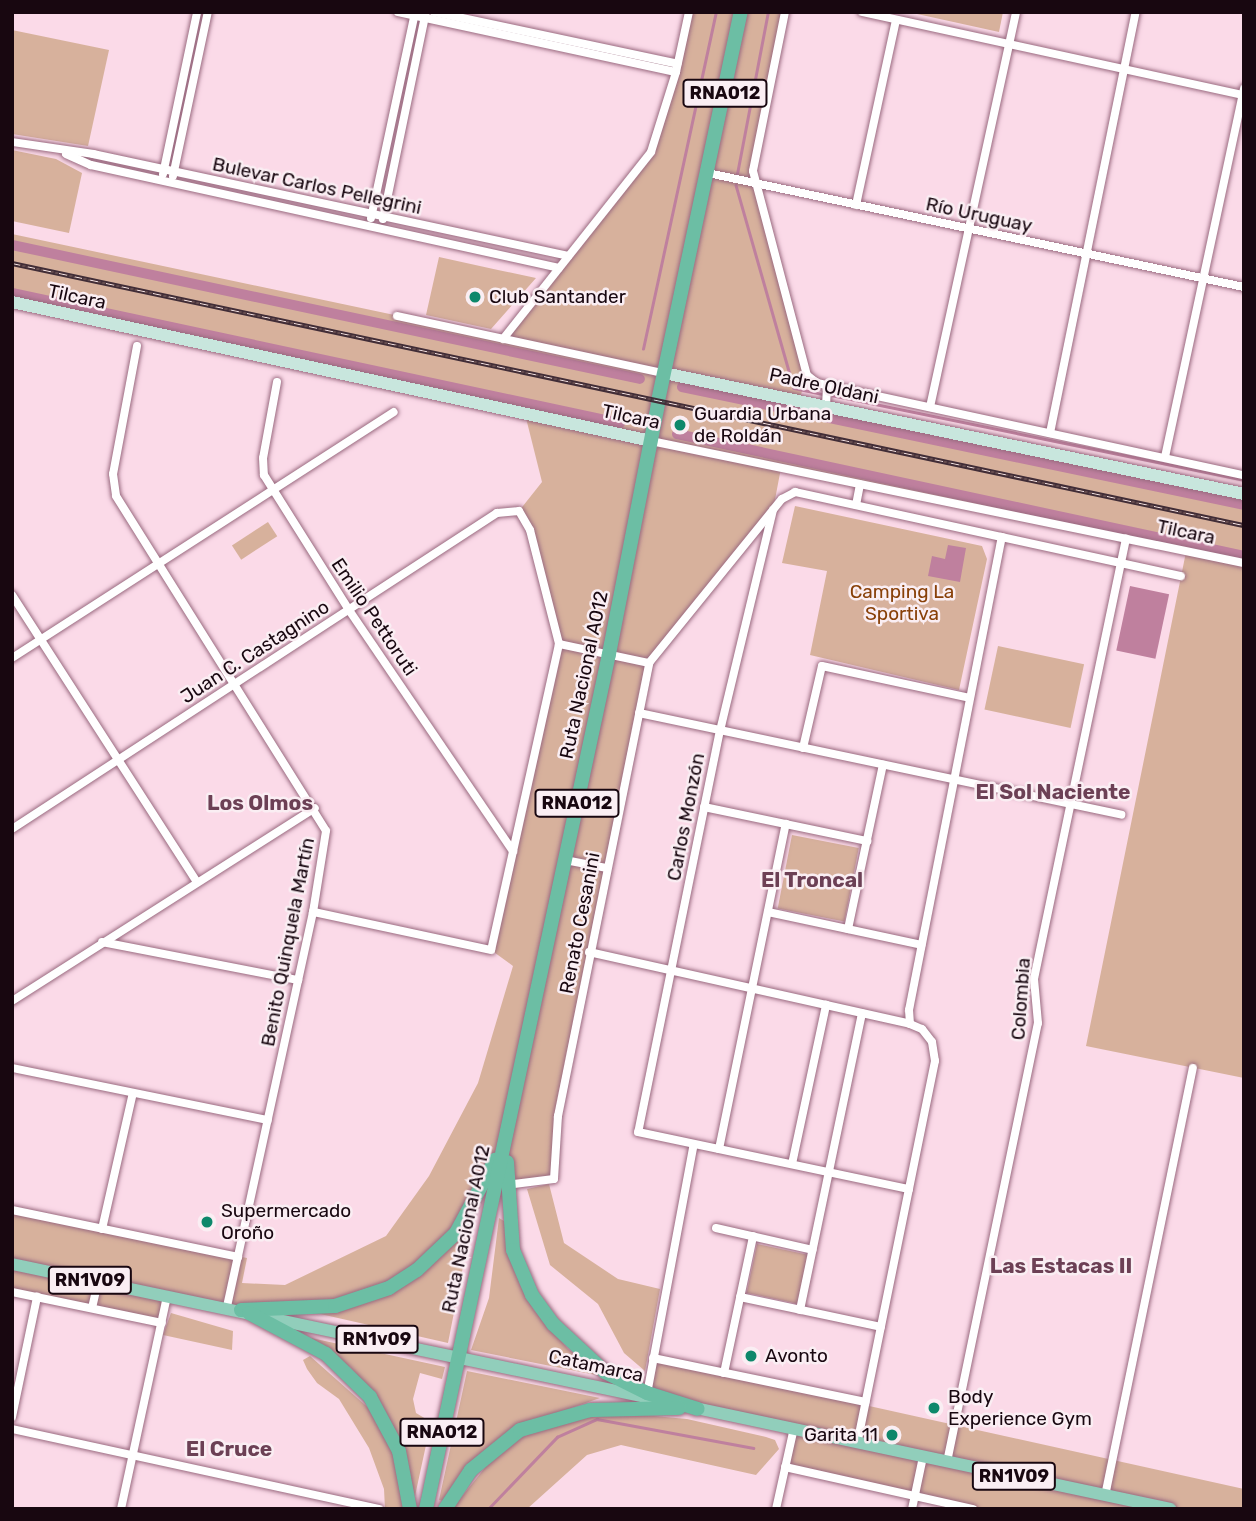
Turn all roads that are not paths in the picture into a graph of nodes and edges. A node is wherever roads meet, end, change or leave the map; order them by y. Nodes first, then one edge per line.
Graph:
1 (197, 12) edge
2 (208, 12) edge
3 (398, 12) edge
4 (434, 12) edge
5 (689, 12) edge
6 (741, 12) edge
7 (785, 12) edge
8 (862, 12) edge
9 (1016, 12) edge
10 (1136, 12) edge
11 (415, 14) edge
12 (426, 15) edge
13 (896, 20) junction
14 (1009, 44) junction
15 (677, 68) junction
16 (1123, 69) junction
17 (1243, 92) edge
18 (12, 142) edge
19 (60, 151) junction
20 (93, 154) junction
21 (91, 165) junction
22 (164, 169) junction
23 (174, 171) junction
24 (708, 173) junction
25 (161, 180) junction
26 (171, 182) junction
27 (755, 183) junction
28 (856, 205) junction
29 (372, 214) junction
30 (383, 216) junction
31 (369, 226) junction
32 (380, 228) junction
33 (971, 229) junction
34 (1086, 254) junction
35 (568, 256) junction
36 (559, 268) junction
37 (1203, 279) junction
38 (1244, 288) edge
39 (12, 302) edge
40 (397, 316) dead end
41 (503, 338) junction
42 (137, 346) dead end
43 (664, 373) junction
44 (277, 382) dead end
45 (827, 386) junction
46 (826, 406) junction
47 (930, 407) junction
48 (393, 412) dead end
49 (1051, 433) junction
50 (651, 441) junction
51 (1165, 457) junction
52 (1244, 475) edge
53 (860, 484) junction
54 (272, 490) junction
55 (1244, 494) edge
56 (856, 505) junction
57 (773, 510) junction
58 (1002, 537) junction
59 (1126, 539) junction
60 (159, 563) junction
61 (1121, 563) junction
62 (1244, 563) edge
63 (1181, 576) dead end
64 (12, 595) edge
65 (349, 610) junction
66 (41, 639) junction
67 (559, 644) junction
68 (609, 654) junction
69 (12, 658) edge
70 (649, 663) junction
71 (235, 684) junction
72 (970, 698) junction
73 (639, 713) junction
74 (720, 730) junction
75 (803, 748) junction
76 (118, 760) junction
77 (883, 765) junction
78 (954, 780) junction
79 (1071, 805) junction
80 (704, 807) junction
81 (315, 808) junction
82 (1121, 815) dead end
83 (786, 824) junction
84 (12, 829) edge
85 (867, 841) junction
86 (513, 851) junction
87 (565, 860) junction
88 (607, 868) junction
89 (196, 881) junction
90 (313, 912) junction
91 (768, 912) junction
92 (848, 929) junction
93 (102, 942) junction
94 (922, 945) junction
95 (589, 952) junction
96 (671, 971) junction
97 (298, 980) junction
98 (752, 989) junction
99 (12, 1001) edge
100 (826, 1005) junction
101 (862, 1013) junction
102 (910, 1024) junction
103 (12, 1068) edge
104 (1193, 1068) dead end
105 (133, 1093) junction
106 (268, 1121) junction
107 (506, 1136) junction
108 (694, 1144) junction
109 (719, 1149) junction
110 (792, 1164) junction
111 (830, 1172) junction
112 (495, 1187) junction
113 (909, 1188) junction
114 (12, 1210) edge
115 (716, 1228) dead end
116 (102, 1229) junction
117 (753, 1237) junction
118 (813, 1250) junction
119 (238, 1256) junction
120 (12, 1264) edge
121 (98, 1282) junction
122 (12, 1292) edge
123 (37, 1297) junction
124 (167, 1297) junction
125 (740, 1297) junction
126 (92, 1308) junction
127 (234, 1308) junction
128 (800, 1310) junction
129 (295, 1321) joint
130 (162, 1323) junction
131 (881, 1327) junction
132 (459, 1356) junction
133 (653, 1358) junction
134 (724, 1373) junction
135 (647, 1395) junction
136 (866, 1402) junction
137 (698, 1409) junction
138 (12, 1417) edge
139 (794, 1428) junction
140 (12, 1429) edge
141 (858, 1443) junction
142 (133, 1455) junction
143 (923, 1457) junction
144 (947, 1462) junction
145 (785, 1468) junction
146 (915, 1496) junction
147 (1105, 1496) junction
148 (379, 1508) edge
149 (121, 1509) edge
150 (410, 1509) edge
151 (426, 1509) edge
152 (445, 1509) edge
153 (776, 1509) edge
154 (912, 1509) edge
155 (973, 1509) edge
156 (1170, 1509) edge

1 - 22 street
2 - 23 street
3 - 11 street
4 - 15 street
5 - 15 street
6 - 24 highway, Ruta Nacional A012 / RNA012
7 - 27 street
8 - 13 street
9 - 14 street
10 - 16 street
11 - 12 street
11 - 29 street
12 - 15 street
12 - 30 street
13 - 14 street
13 - 28 street
14 - 16 street
14 - 33 street
15 - 35 street
16 - 17 street
16 - 34 street
17 - 37 street
18 - 19 street, Bulevar Carlos Pellegrini
19 - 20 street, Bulevar Carlos Pellegrini
19 - 21 street, Bulevar Carlos Pellegrini
20 - 21 street
20 - 22 street, Bulevar Carlos Pellegrini
21 - 25 street, Bulevar Carlos Pellegrini
22 - 23 street, Bulevar Carlos Pellegrini
22 - 25 street
23 - 26 street
23 - 29 street, Bulevar Carlos Pellegrini
24 - 27 street, Río Uruguay
24 - 43 highway, Ruta Nacional A012 / RNA012
25 - 26 street, Bulevar Carlos Pellegrini
26 - 31 street, Bulevar Carlos Pellegrini
27 - 28 street, Río Uruguay
27 - 45 street
28 - 33 street, Río Uruguay
29 - 30 street, Bulevar Carlos Pellegrini
29 - 31 street
30 - 32 street
30 - 35 street, Bulevar Carlos Pellegrini
31 - 32 street, Bulevar Carlos Pellegrini
32 - 36 street, Bulevar Carlos Pellegrini
33 - 34 street, Río Uruguay
33 - 47 street
34 - 37 street, Río Uruguay
34 - 49 street
35 - 36 street
36 - 41 street
37 - 38 street, Río Uruguay
37 - 51 street
39 - 50 main road, Tilcara
40 - 41 street, Padre Oldani
41 - 43 street, Padre Oldani
42 - 60 street, Benito Quinquela Martín
43 - 46 main road, Padre Oldani
43 - 50 highway, Ruta Nacional A012 / RNA012
44 - 54 street, Emilio Pettoruti
45 - 46 street
45 - 47 street
46 - 55 main road, Padre Oldani
47 - 49 street
48 - 54 street
49 - 51 street
50 - 53 street, Tilcara
50 - 68 highway, Ruta Nacional A012 / RNA012
51 - 52 street
53 - 56 street
53 - 59 street, Tilcara
54 - 60 street
54 - 65 street, Emilio Pettoruti
56 - 57 street
56 - 58 street
57 - 70 street, Renato Cesanini
57 - 74 street, Carlos Monzón
58 - 61 street
58 - 72 street
59 - 61 street, Colombia
59 - 62 street, Tilcara
60 - 66 street
60 - 71 street, Benito Quinquela Martín
61 - 63 street
61 - 79 street, Colombia
64 - 66 street
65 - 67 street, Juan C. Castagnino
65 - 71 street, Juan C. Castagnino
65 - 86 street, Emilio Pettoruti
66 - 69 street
66 - 76 street
67 - 68 street
67 - 86 street
68 - 70 street
68 - 87 highway, Ruta Nacional A012 / RNA012
70 - 73 street, Renato Cesanini
71 - 76 street, Juan C. Castagnino
71 - 81 street, Benito Quinquela Martín
72 - 75 street
72 - 78 street
73 - 74 street
73 - 88 street, Renato Cesanini
74 - 75 street
74 - 80 street, Carlos Monzón
75 - 77 street
76 - 84 street, Juan C. Castagnino
76 - 89 street
77 - 78 street
77 - 85 street
78 - 79 street
78 - 94 street
79 - 82 street
79 - 144 street, Colombia
80 - 83 street
80 - 96 street, Carlos Monzón
81 - 89 street
81 - 90 street, Benito Quinquela Martín
83 - 85 street
83 - 91 street
85 - 92 street
86 - 90 street
87 - 88 street
87 - 107 highway, Ruta Nacional A012 / RNA012
88 - 95 street, Renato Cesanini
89 - 93 street
90 - 97 street, Benito Quinquela Martín
91 - 92 street
91 - 98 street
92 - 94 street
93 - 97 street
93 - 99 street
94 - 102 street
95 - 96 street
95 - 112 street, Renato Cesanini
96 - 98 street
96 - 108 street, Carlos Monzón
97 - 106 street, Benito Quinquela Martín
98 - 100 street
98 - 109 street
100 - 101 street
100 - 110 street
101 - 102 street
101 - 111 street
102 - 113 street
103 - 105 street
104 - 147 street
105 - 106 street
105 - 116 street
106 - 119 street, Benito Quinquela Martín
107 - 112 highway
107 - 112 highway
108 - 109 street
108 - 133 street
109 - 110 street
110 - 111 street
111 - 113 street
111 - 118 street
112 - 127 highway
112 - 132 highway, Ruta Nacional A012 / RNA012
112 - 135 highway
113 - 131 street
114 - 116 street
115 - 117 street
116 - 119 street
117 - 118 street
117 - 125 street
118 - 128 street
119 - 127 street, Benito Quinquela Martín
120 - 121 main road, Catamarca / RN1V09
121 - 124 main road, Catamarca / RN1V09
121 - 126 street
122 - 123 street
123 - 126 street
123 - 138 street
124 - 127 main road, Catamarca / RN1V09
124 - 130 street
125 - 128 street
125 - 134 street
126 - 130 street
127 - 129 main road, Catamarca / RN1V09
127 - 150 highway
128 - 131 street
129 - 132 main road, Catamarca / RN1v09
130 - 142 street
131 - 136 street
132 - 135 main road, Catamarca
132 - 151 highway, Ruta Nacional A012 / RNA012
133 - 134 street
133 - 135 street
134 - 136 street
135 - 137 highway
136 - 141 street
137 - 139 main road, RN1V09
137 - 152 highway
139 - 141 main road, RN1V09
139 - 145 street
140 - 142 street
141 - 143 main road, RN1V09
142 - 148 street
142 - 149 street
143 - 144 main road, RN1V09
143 - 146 street
144 - 147 main road, RN1V09
145 - 146 street
145 - 153 street
146 - 154 street
146 - 155 street
147 - 156 main road, RN1V09

